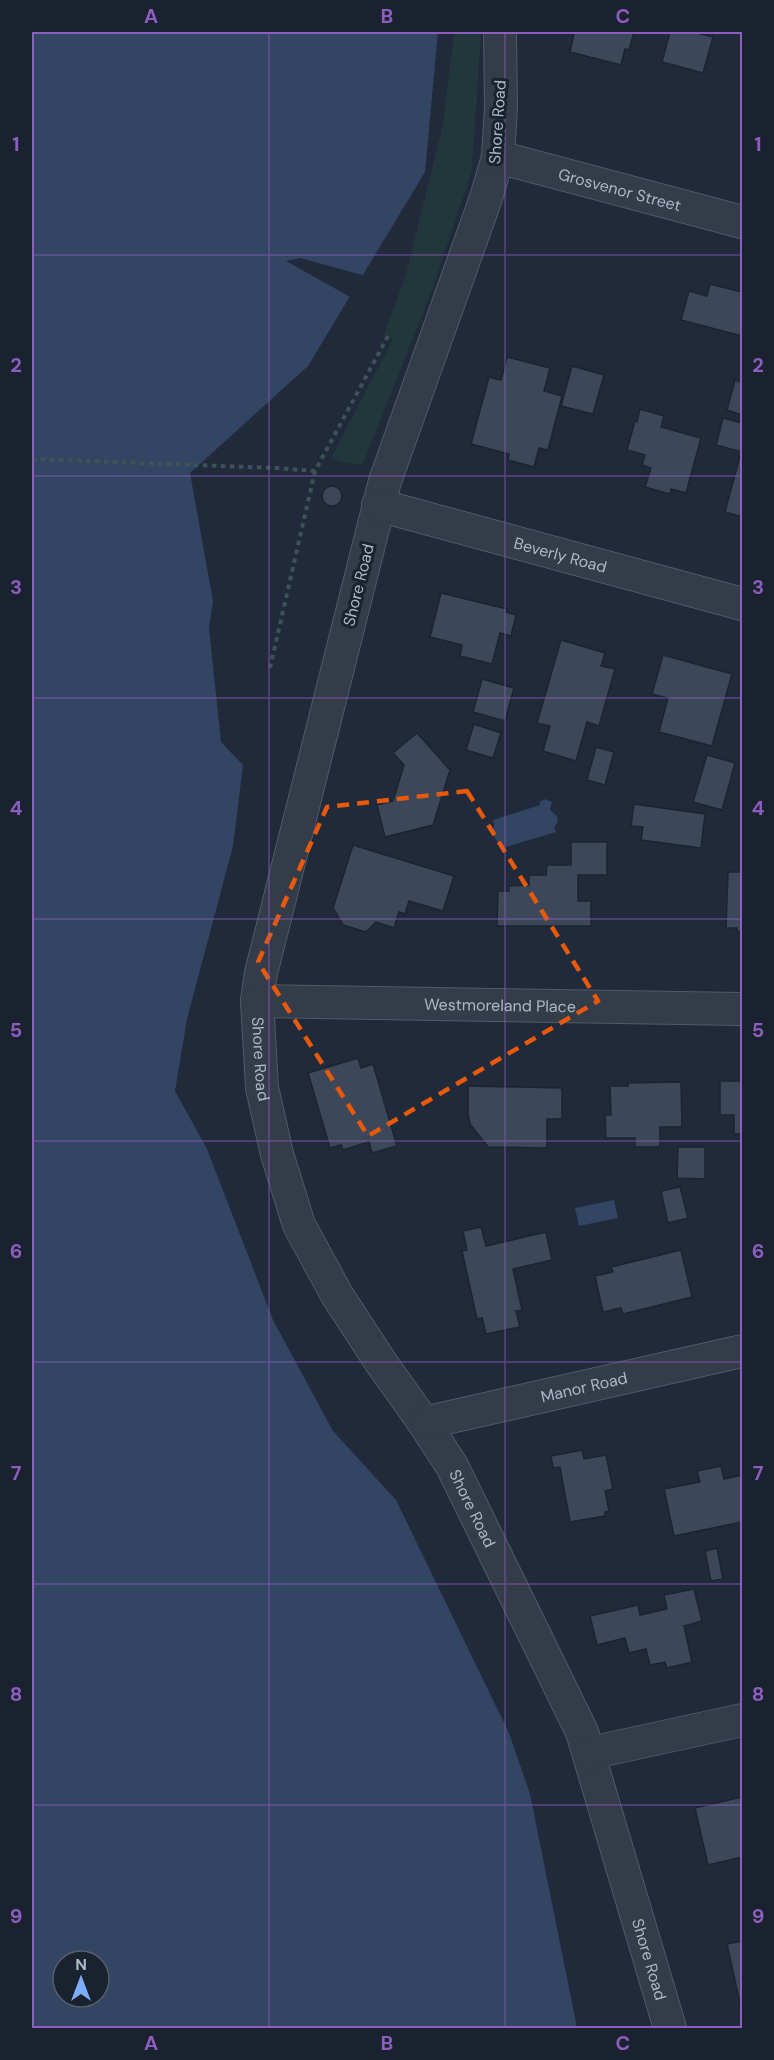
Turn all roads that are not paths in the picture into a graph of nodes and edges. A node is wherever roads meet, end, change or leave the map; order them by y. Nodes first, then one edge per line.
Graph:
1 (500, 32) edge
2 (498, 157) junction
3 (742, 222) edge
4 (378, 505) junction
5 (742, 604) edge
6 (257, 1001) junction
7 (742, 1009) edge
8 (742, 1351) edge
9 (424, 1423) junction
10 (742, 1720) edge
11 (590, 1753) junction
12 (670, 2028) edge

1 - 2 street, Shore Road
2 - 3 street, Grosvenor Street
2 - 4 street, Shore Road
4 - 5 street, Beverly Road
4 - 6 street, Shore Road
6 - 7 street, Westmoreland Place
6 - 9 street, Shore Road
8 - 9 street, Manor Road
9 - 11 street, Shore Road
10 - 11 street
11 - 12 street, Shore Road

